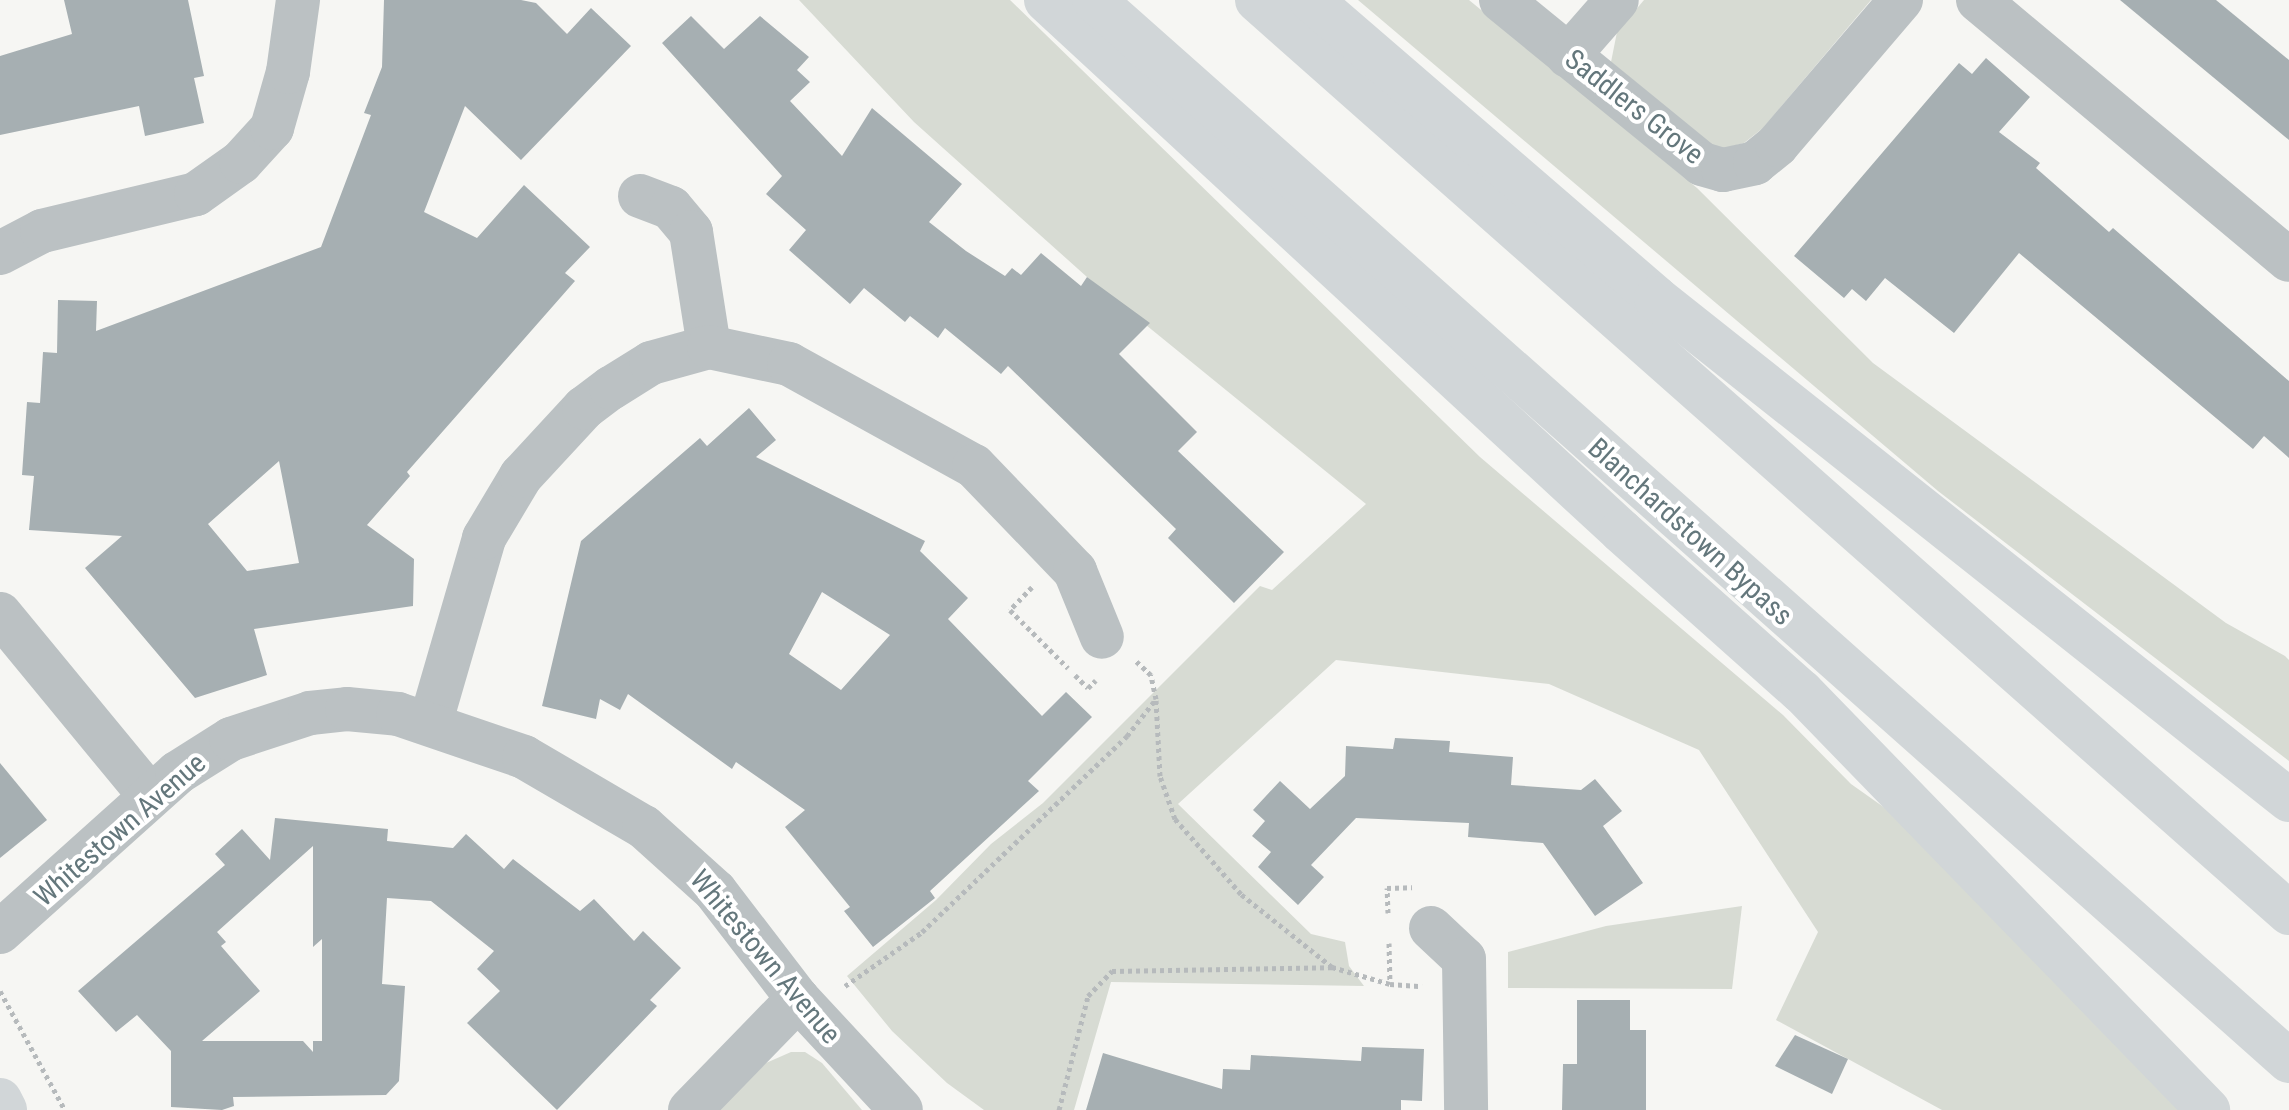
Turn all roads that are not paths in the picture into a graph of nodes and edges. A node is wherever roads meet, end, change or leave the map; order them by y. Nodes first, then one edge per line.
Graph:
1 (298, 0) edge
2 (1046, 0) edge
3 (1094, 0) edge
4 (1257, 0) edge
5 (1311, 0) edge
6 (1501, 0) edge
7 (1617, 0) edge
8 (1901, 0) edge
9 (1978, 0) edge
10 (1568, 56) junction
11 (640, 196) dead end
12 (0, 253) edge
13 (2289, 260) edge
14 (709, 347) junction
15 (0, 614) edge
16 (1112, 655) road end
17 (431, 721) junction
18 (150, 796) junction
19 (2289, 800) edge
20 (2289, 913) edge
21 (1431, 928) dead end
22 (0, 932) edge
23 (798, 999) junction
24 (2289, 1061) edge
25 (0, 1100) edge
26 (5, 1110) edge
27 (690, 1110) edge
28 (901, 1110) edge
29 (1466, 1110) edge
30 (2208, 1110) edge

1 - 12 street
2 - 30 main road
3 - 24 main road, Blanchardstown Bypass
4 - 20 main road
5 - 19 main road
6 - 10 street, Saddlers Grove
7 - 10 street
8 - 10 street, Saddlers Grove
9 - 13 street
11 - 14 street
14 - 16 street
14 - 17 street
15 - 18 street
17 - 18 street, Whitestown Avenue
17 - 23 street, Whitestown Avenue
18 - 22 street, Whitestown Avenue
21 - 29 street
23 - 27 street
23 - 28 street, Whitestown Avenue
25 - 26 main road

